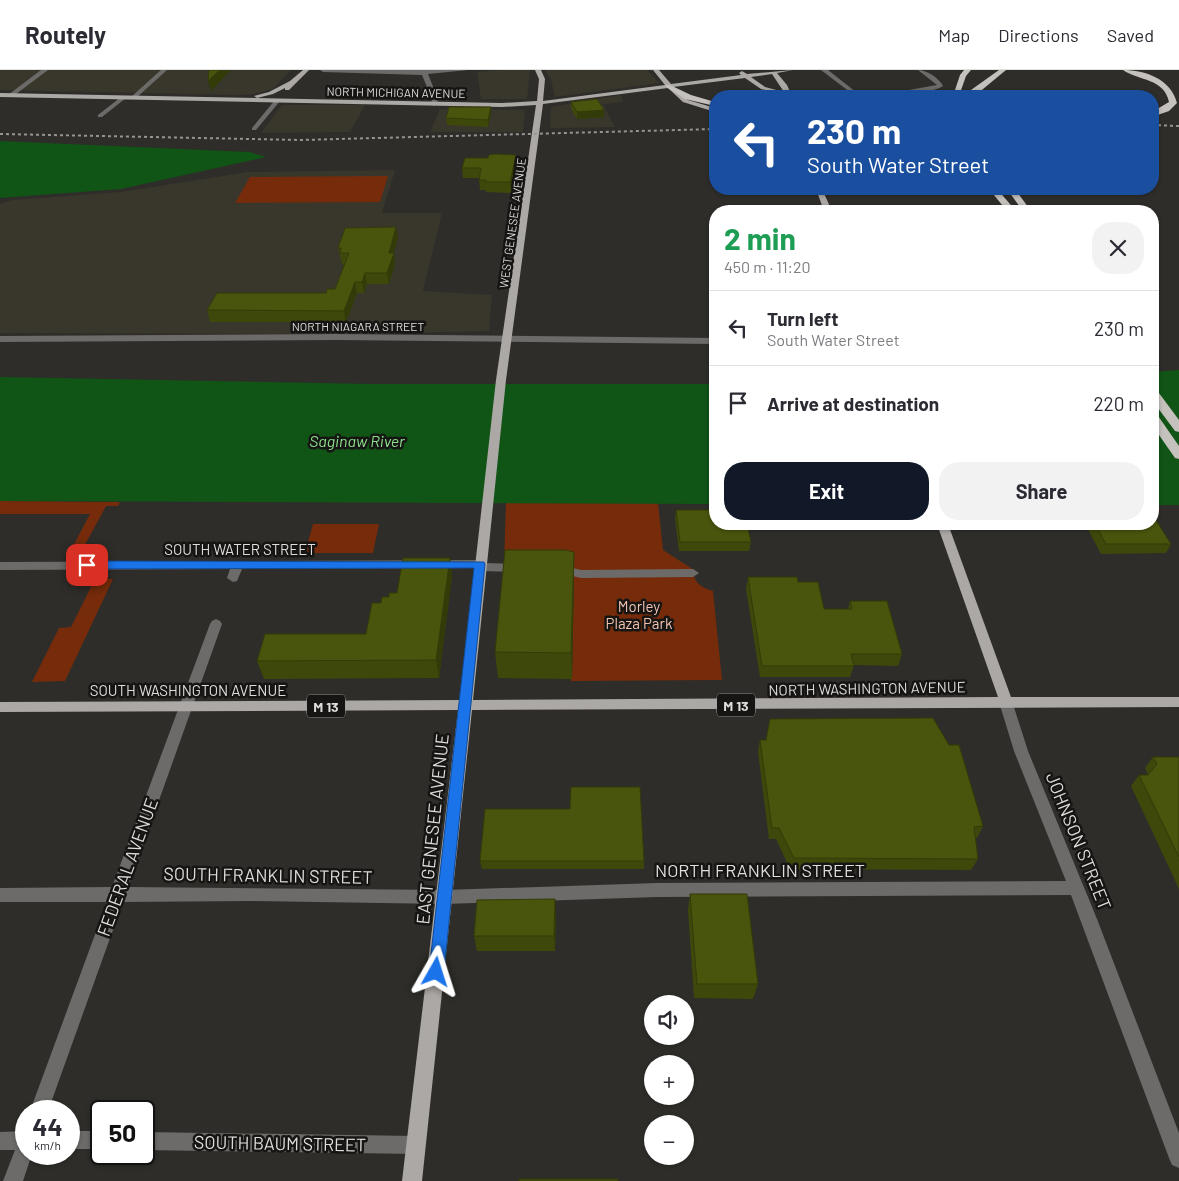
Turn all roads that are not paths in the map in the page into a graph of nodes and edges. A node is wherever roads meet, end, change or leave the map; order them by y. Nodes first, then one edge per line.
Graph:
1 (45, 70) edge
2 (164, 70) edge
3 (306, 70) edge
4 (323, 70) edge
5 (338, 70) edge
6 (465, 70) edge
7 (538, 70) edge
8 (656, 70) edge
9 (739, 70) edge
10 (790, 70) edge
11 (824, 70) edge
12 (921, 70) edge
13 (968, 70) edge
14 (1002, 70) edge
15 (1126, 70) edge
16 (423, 71) edge
17 (773, 72) junction
18 (745, 76) junction
19 (982, 76) dead end
20 (292, 82) junction
21 (668, 86) junction
22 (770, 90) edge
23 (787, 90) edge
24 (850, 90) edge
25 (920, 90) edge
26 (958, 90) edge
27 (975, 90) edge
28 (978, 90) edge
29 (0, 95) edge
30 (10, 96) junction
31 (123, 98) junction
32 (133, 98) junction
33 (216, 100) junction
34 (277, 101) junction
35 (709, 102) edge
36 (538, 103) junction
37 (434, 104) junction
38 (709, 108) edge
39 (1159, 112) edge
40 (100, 116) dead end
41 (254, 129) dead end
42 (998, 195) edge
43 (1007, 205) edge
44 (0, 339) edge
45 (507, 339) junction
46 (709, 341) edge
47 (1159, 400) edge
48 (1159, 426) edge
49 (1179, 428) edge
50 (1179, 455) edge
51 (487, 511) joint
52 (945, 530) edge
53 (237, 566) junction
54 (480, 566) junction
55 (1, 567) edge
56 (527, 569) edge
57 (545, 569) edge
58 (693, 573) dead end
59 (232, 578) dead end
60 (216, 624) dead end
61 (1006, 702) junction
62 (1179, 702) edge
63 (186, 706) junction
64 (466, 706) junction
65 (0, 707) edge
66 (1076, 888) junction
67 (118, 894) junction
68 (0, 895) edge
69 (445, 897) junction
70 (43, 1100) edge
71 (15, 1140) edge
72 (0, 1141) edge
73 (155, 1141) edge
74 (416, 1145) junction
75 (1179, 1158) edge
76 (19, 1165) edge
77 (13, 1181) edge
78 (412, 1181) edge

1 - 30 street
2 - 32 street
3 - 20 main road
4 - 5 street
5 - 16 street
6 - 16 street
7 - 36 main road, WEST GENESEE AVENUE
8 - 21 main road
9 - 18 main road
10 - 17 main road, NORTH MICHIGAN AVENUE
11 - 24 street
12 - 25 street
13 - 26 highway
14 - 28 highway
15 - 39 highway
16 - 37 street
17 - 18 main road, NORTH MICHIGAN AVENUE
17 - 23 main road
18 - 21 main road, NORTH MICHIGAN AVENUE
18 - 22 main road
19 - 27 highway
20 - 33 main road
20 - 34 main road
21 - 35 highway
21 - 36 main road, NORTH MICHIGAN AVENUE
21 - 38 main road
29 - 30 main road, NORTH MICHIGAN AVENUE
30 - 31 main road, NORTH MICHIGAN AVENUE
31 - 32 main road, NORTH MICHIGAN AVENUE
31 - 40 street
32 - 33 main road, NORTH MICHIGAN AVENUE
33 - 34 main road, NORTH MICHIGAN AVENUE
34 - 37 main road, NORTH MICHIGAN AVENUE
34 - 41 street
36 - 37 main road, NORTH MICHIGAN AVENUE
36 - 45 main road, WEST GENESEE AVENUE
42 - 43 highway
44 - 45 street, NORTH NIAGARA STREET
45 - 46 street, NORTH NIAGARA STREET
45 - 51 main road, WEST GENESEE AVENUE
47 - 49 highway
48 - 50 highway
51 - 54 main road, EAST GENESEE AVENUE
52 - 61 main road, JOHNSON STREET
53 - 54 street, SOUTH WATER STREET
53 - 55 street, SOUTH WATER STREET
53 - 59 street
54 - 56 street, SOUTH WATER STREET
54 - 64 main road, EAST GENESEE AVENUE
57 - 58 street
60 - 63 street, FEDERAL AVENUE
61 - 62 main road, NORTH WASHINGTON AVENUE / M 13
61 - 64 main road, NORTH WASHINGTON AVENUE / M 13
61 - 66 street, JOHNSON STREET
63 - 64 main road, SOUTH WASHINGTON AVENUE / M 13
63 - 65 main road, SOUTH WASHINGTON AVENUE / M 13
63 - 67 street, FEDERAL AVENUE
64 - 69 main road, EAST GENESEE AVENUE
66 - 69 street, NORTH FRANKLIN STREET
66 - 75 street, JOHNSON STREET
67 - 68 street, SOUTH FRANKLIN STREET
67 - 69 street, SOUTH FRANKLIN STREET
67 - 70 street, FEDERAL AVENUE
69 - 74 main road, EAST GENESEE AVENUE
71 - 72 street
73 - 74 street, SOUTH BAUM STREET
74 - 78 main road, EAST GENESEE AVENUE
76 - 77 street

